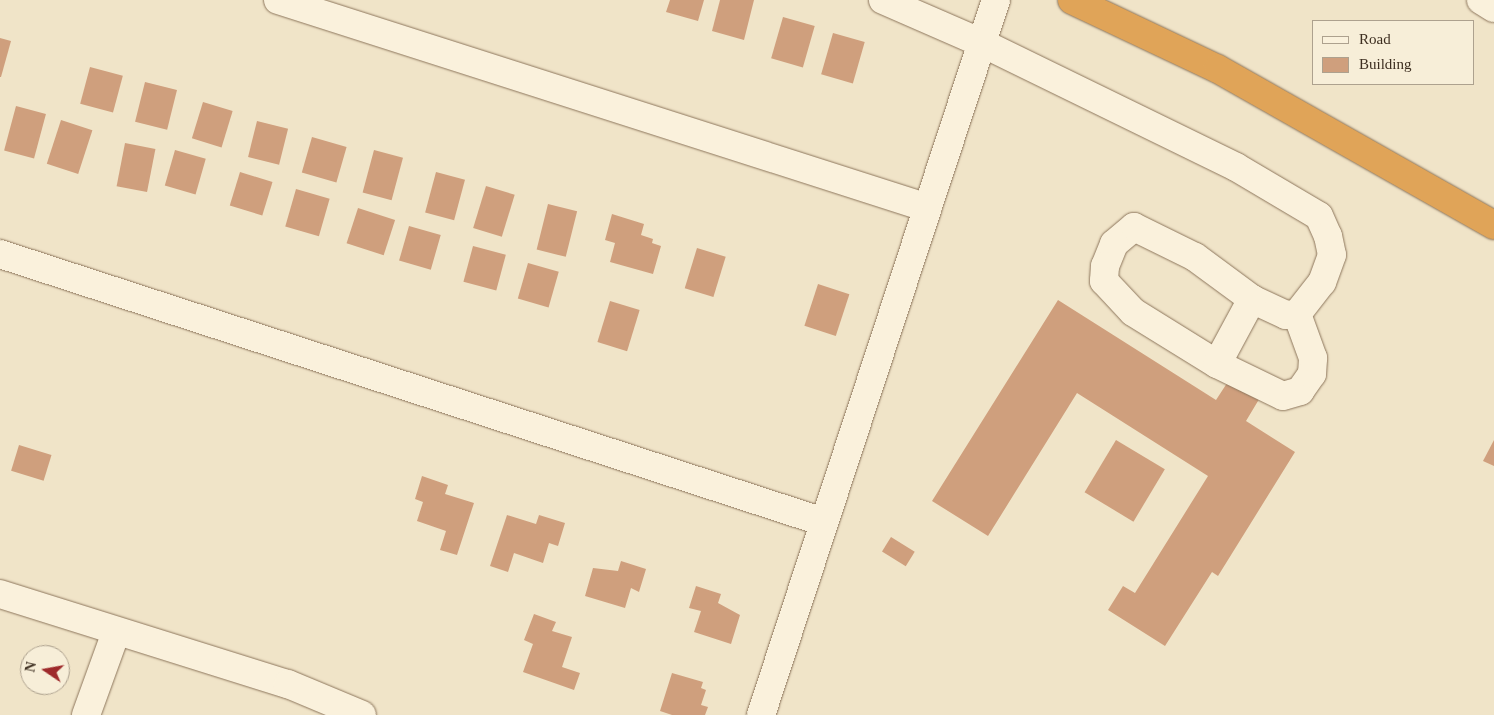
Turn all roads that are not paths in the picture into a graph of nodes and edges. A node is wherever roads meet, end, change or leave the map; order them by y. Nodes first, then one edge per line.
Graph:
1 (278, 0) edge
2 (883, 0) edge
3 (996, 0) edge
4 (1072, 0) edge
5 (1481, 0) edge
6 (1494, 8) edge
7 (982, 43) junction
8 (928, 208) junction
9 (1494, 224) edge
10 (0, 254) edge
11 (1252, 300) junction
12 (1297, 314) junction
13 (1218, 364) junction
14 (824, 522) junction
15 (0, 594) edge
16 (116, 632) junction
17 (86, 715) edge
18 (362, 715) edge
19 (761, 715) edge

1 - 8 street
2 - 7 street
3 - 7 street
4 - 9 highway
5 - 6 street
7 - 8 street
7 - 12 street
8 - 14 street
10 - 14 street
11 - 12 street
11 - 13 street
11 - 13 street
12 - 13 street
14 - 19 street
15 - 16 street
16 - 17 street
16 - 18 street

